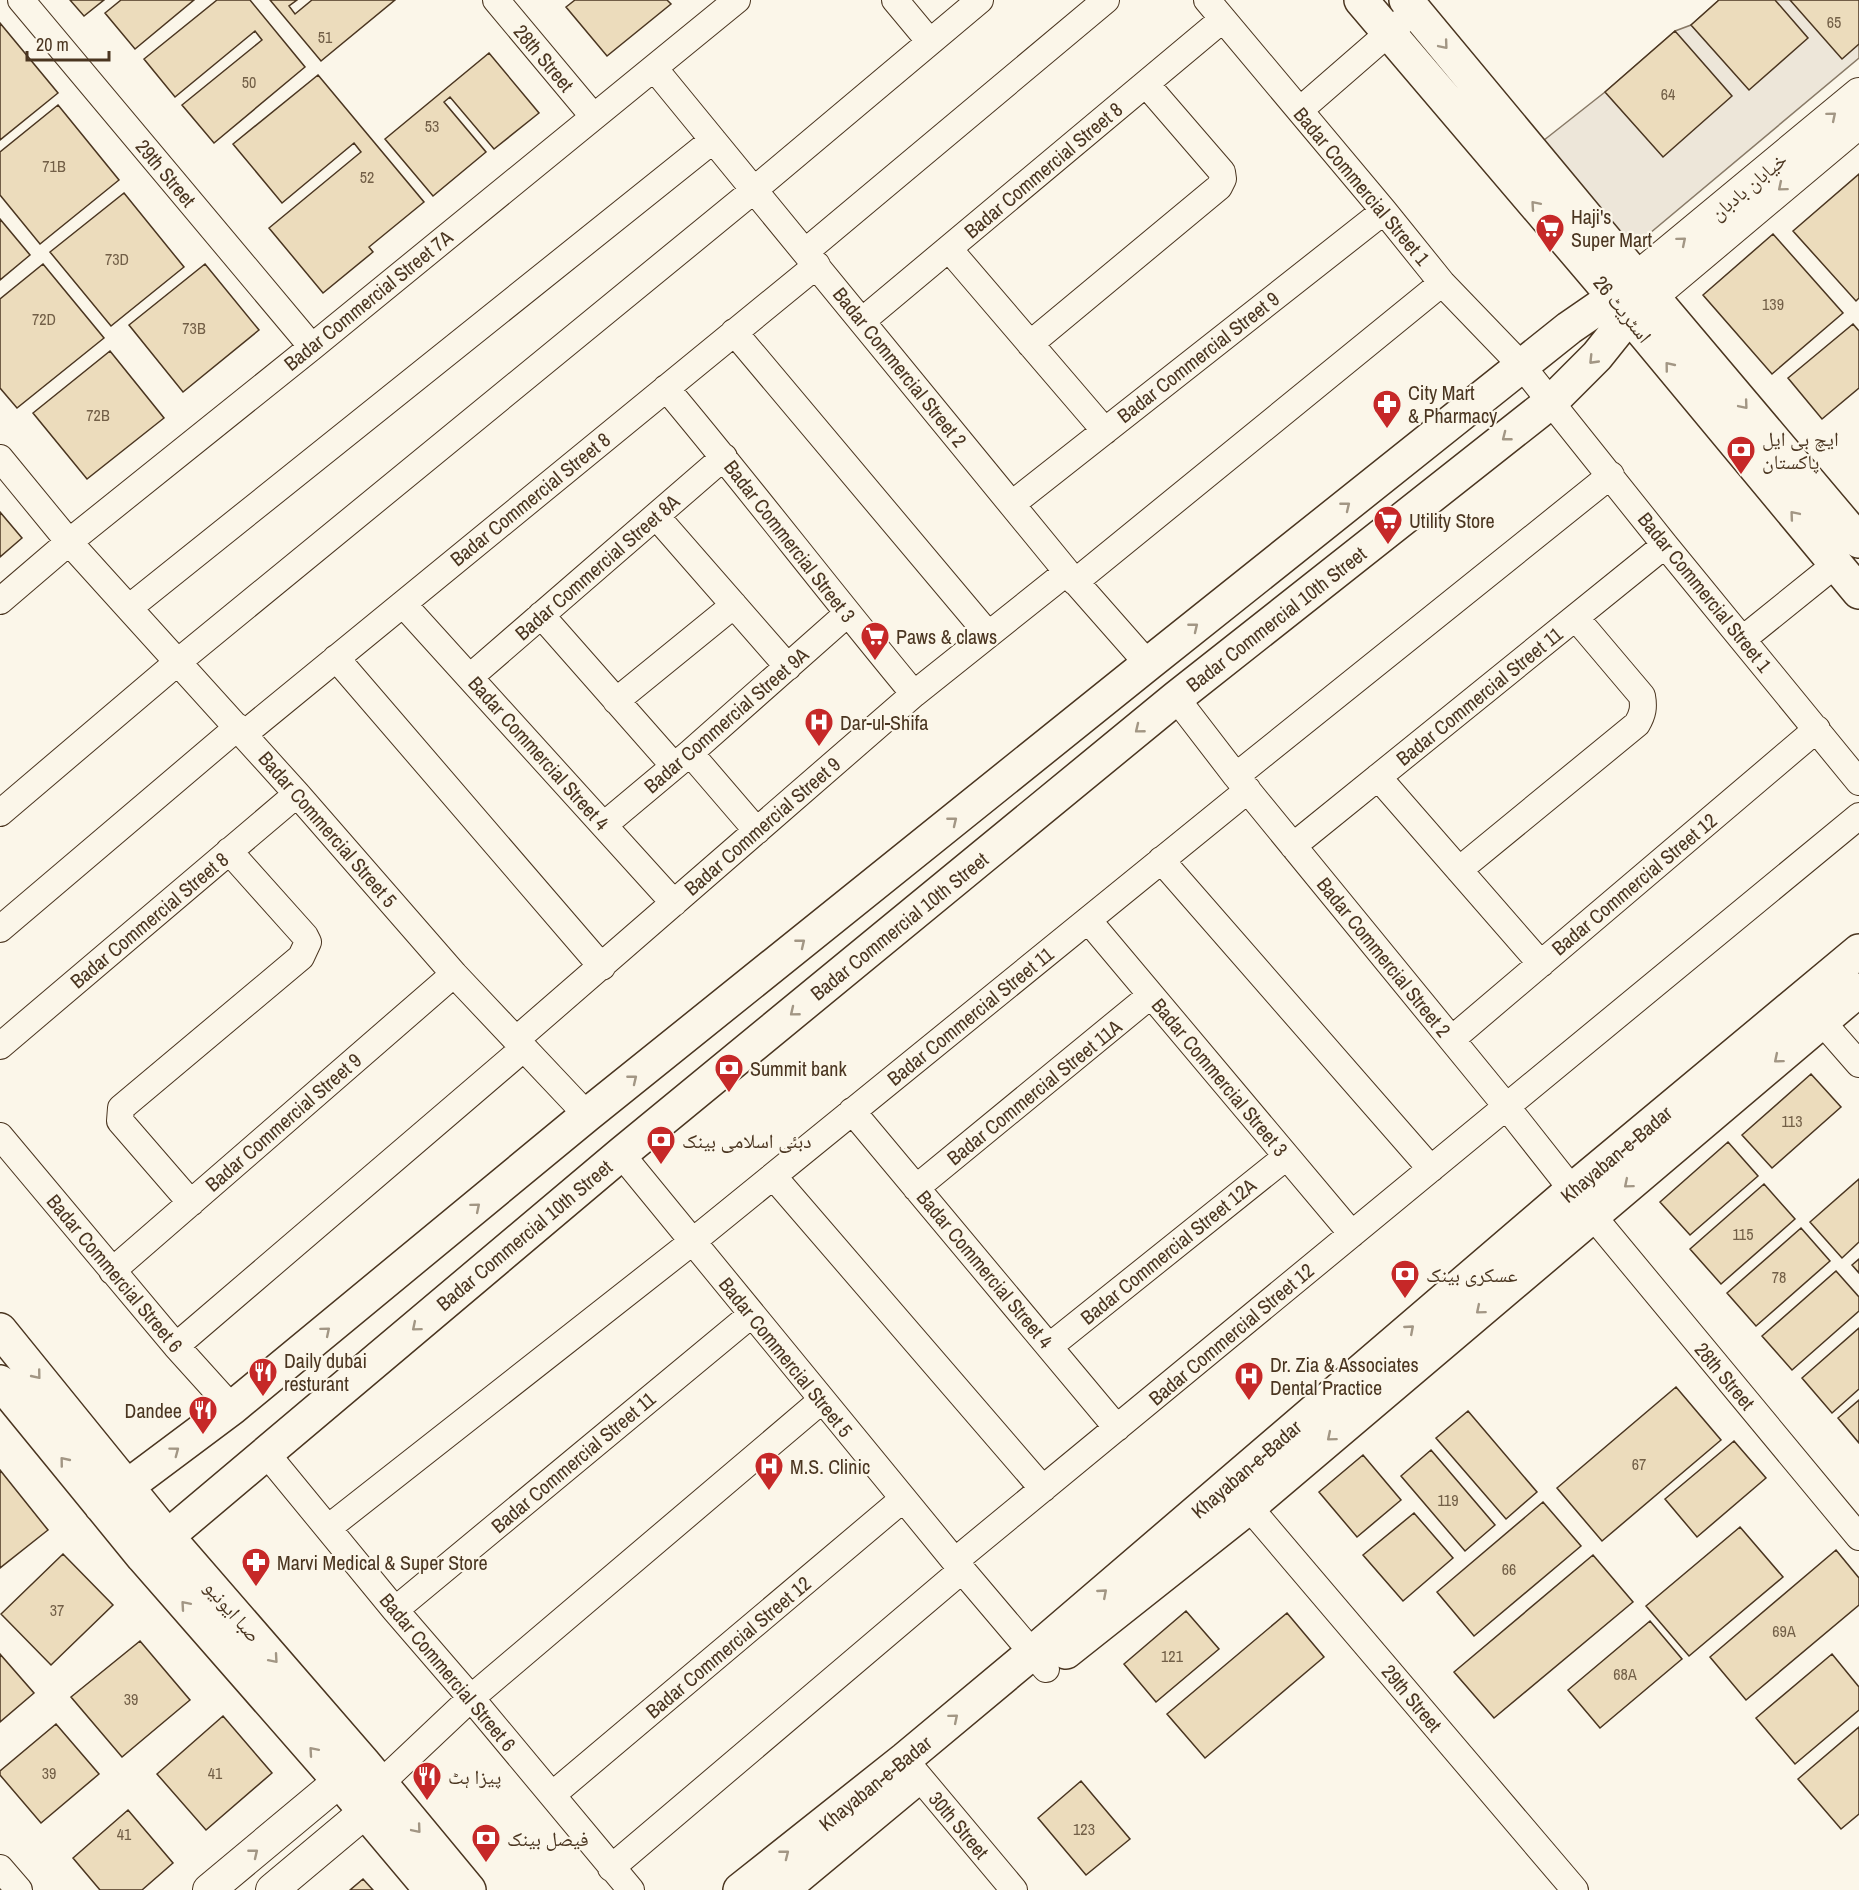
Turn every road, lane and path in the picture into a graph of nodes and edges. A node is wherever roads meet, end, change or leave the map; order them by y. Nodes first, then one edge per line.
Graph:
1 (21, 0) edge
2 (496, 0) edge
3 (737, 0) edge
4 (895, 0) edge
5 (980, 0) edge
6 (1106, 0) edge
7 (1361, 0) edge
8 (1410, 5) edge
9 (1215, 10) edge
10 (1389, 34) junction
11 (930, 42) junction
12 (654, 68) junction
13 (1146, 84) junction
14 (1859, 93) edge
15 (1300, 110) junction
16 (593, 116) junction
17 (1859, 122) edge
18 (713, 140) junction
19 (754, 190) junction
20 (1384, 211) junction
21 (948, 249) junction
22 (811, 259) junction
23 (1442, 283) junction
24 (1633, 297) junction
25 (862, 321) junction
26 (734, 332) junction
27 (1030, 344) junction
28 (312, 347) junction
29 (1522, 366) junction
30 (666, 388) junction
31 (1552, 401) junction
32 (1105, 431) junction
33 (724, 457) junction
34 (0, 458) edge
35 (1611, 475) junction
36 (1012, 504) junction
37 (656, 516) junction
38 (1847, 540) edge
39 (69, 542) junction
40 (1665, 545) junction
41 (1071, 577) junction
42 (1859, 592) edge
43 (0, 601) edge
44 (403, 604) junction
45 (734, 605) junction
46 (130, 607) junction
47 (847, 614) junction
48 (541, 615) junction
49 (1576, 618) junction
50 (988, 634) junction
51 (1743, 639) junction
52 (336, 658) junction
53 (179, 661) junction
54 (1148, 664) junction
55 (788, 667) junction
56 (470, 677) junction
57 (914, 693) junction
58 (1176, 698) junction
59 (616, 700) junction
60 (1817, 729) junction
61 (241, 730) junction
62 (682, 760) junction
63 (1378, 777) junction
64 (1859, 782) edge
65 (1242, 783) junction
66 (297, 794) junction
67 (0, 813) edge
68 (1859, 816) edge
69 (604, 825) junction
70 (758, 831) junction
71 (1293, 846) junction
72 (230, 851) junction
73 (1161, 860) junction
74 (1459, 870) junction
75 (674, 903) junction
76 (1088, 920) junction
77 (0, 929) edge
78 (1859, 951) edge
79 (1541, 964) junction
80 (602, 967) junction
81 (454, 974) junction
82 (1859, 990) edge
83 (1151, 995) junction
84 (1812, 1010) junction
85 (1452, 1039) junction
86 (521, 1044) junction
87 (0, 1046) edge
88 (1859, 1064) edge
89 (1506, 1106) junction
90 (852, 1111) junction
91 (587, 1115) junction
92 (0, 1136) edge
93 (621, 1154) junction
94 (1286, 1157) junction
95 (1431, 1169) junction
96 (772, 1176) junction
97 (916, 1188) junction
98 (1582, 1202) junction
99 (191, 1203) junction
100 (1352, 1234) junction
101 (692, 1242) junction
102 (112, 1271) junction
103 (752, 1314) junction
104 (0, 1330) edge
105 (176, 1346) junction
106 (1050, 1346) junction
107 (0, 1383) edge
108 (822, 1400) junction
109 (232, 1408) junction
110 (1117, 1428) junction
111 (266, 1453) junction
112 (128, 1486) junction
113 (1043, 1489) junction
114 (903, 1499) junction
115 (101, 1506) junction
116 (1249, 1507) junction
117 (328, 1528) junction
118 (167, 1536) junction
119 (1859, 1537) edge
120 (143, 1557) junction
121 (958, 1566) junction
122 (395, 1610) junction
123 (1039, 1661) junction
124 (471, 1698) junction
125 (912, 1768) junction
126 (368, 1787) junction
127 (552, 1795) junction
128 (0, 1868) edge
129 (611, 1868) junction
130 (19, 1890) edge
131 (208, 1890) edge
132 (272, 1890) edge
133 (430, 1890) edge
134 (469, 1890) edge
135 (631, 1890) edge
136 (740, 1890) edge
137 (783, 1890) edge
138 (1014, 1890) edge
139 (1575, 1890) edge

1 - 28 street, 29th Street
2 - 16 street, 28th Street
3 - 12 street, Badar Commercial Street 7A
4 - 11 street
5 - 11 street
6 - 22 street, Badar Commercial Street 8
7 - 10 main road, اسٹریٹ 26
8 - 10 street
8 -> 24 main road, اسٹریٹ 26
9 - 13 street, Badar Commercial Street 8
9 - 15 street, Badar Commercial Street 1
10 - 15 street
24 -> 10 main road, اسٹریٹ 26
11 - 19 street
12 - 16 street, Badar Commercial Street 7A
12 - 18 street, Badar Commercial Street 2
13 - 21 street, Badar Commercial Street 8
13 - 27 street
24 -> 14 street, خیابان بادبان
15 - 20 street, Badar Commercial Street 1
16 - 28 street, Badar Commercial Street 7A
17 -> 24 street, خیابان بادبان
18 - 19 street, Badar Commercial Street 2
18 - 46 street
19 - 22 street, Badar Commercial Street 2
19 - 53 street
20 - 23 street, Badar Commercial Street 1
20 - 32 street, Badar Commercial Street 9
21 - 25 street, Badar Commercial Street 8
21 - 27 street
22 - 25 street, Badar Commercial Street 2
22 - 26 street, Badar Commercial Street 8
23 - 29 street, Badar Commercial Street 1
23 - 41 street, Badar Commercial Street 9
24 - 29 main road
24 -> 31 main road, Badar Commercial 10th Street
24 - 38 main road, اسٹریٹ 26
25 - 36 street, Badar Commercial Street 2
26 - 30 street, Badar Commercial Street 8
26 - 50 street
27 - 32 street
28 - 39 street, Badar Commercial Street 7A
29 - 31 street, Badar Commercial Street 1
54 -> 29 main road
30 - 33 street, Badar Commercial Street 3
30 - 44 street, Badar Commercial Street 8
31 - 35 street, Badar Commercial Street 1
31 -> 58 main road, Badar Commercial 10th Street
32 - 36 street, Badar Commercial Street 9
33 - 37 street, Badar Commercial Street 8A
33 - 47 street, Badar Commercial Street 3
34 - 39 street
35 - 40 street, Badar Commercial Street 1
35 - 65 street, Badar Commercial Street 11
36 - 41 street, Badar Commercial Street 2
37 - 45 street
37 - 48 street, Badar Commercial Street 8A
38 - 42 main road, اسٹریٹ 26
38 - 51 street
39 - 43 street, Badar Commercial Street 7A
39 - 46 street, Badar Commercial Street 5
40 - 49 street, Badar Commercial Street 11
40 - 51 street, Badar Commercial Street 1
41 - 50 street, Badar Commercial Street 9
41 - 54 street, Badar Commercial Street 2
44 - 52 street, Badar Commercial Street 8
44 - 56 street, Badar Commercial Street 4
45 - 55 street
45 - 59 street
46 - 53 street, Badar Commercial Street 5
47 - 55 street, Badar Commercial Street 9A
47 - 57 street, Badar Commercial Street 3
48 - 56 street, Badar Commercial Street 8A
48 - 59 street
49 - 63 street, Badar Commercial Street 11
49 - 74 street
50 - 57 street, Badar Commercial Street 9
51 - 60 street, Badar Commercial Street 1
52 - 61 street, Badar Commercial Street 8
52 - 80 street
53 - 61 street, Badar Commercial Street 5
53 - 67 street
91 -> 54 main road
55 - 62 street, Badar Commercial Street 9A
56 - 69 street, Badar Commercial Street 4
57 - 70 street, Badar Commercial Street 9
58 - 65 street, Badar Commercial Street 2
58 -> 93 main road, Badar Commercial 10th Street
59 - 62 street
60 - 64 street, Badar Commercial Street 1
60 - 79 street, Badar Commercial Street 12
61 - 66 street, Badar Commercial Street 5
61 - 77 street, Badar Commercial Street 8
62 - 69 street, Badar Commercial Street 9A
62 - 70 street
63 - 71 street, Badar Commercial Street 11
63 - 74 street
65 - 71 street, Badar Commercial Street 2
65 - 73 street, Badar Commercial Street 11
66 - 72 street, Badar Commercial Street 8
66 - 81 street, Badar Commercial Street 5
68 - 89 street, Badar Commercial Street 12
69 - 75 street, Badar Commercial Street 4
70 - 75 street, Badar Commercial Street 9
71 - 85 street, Badar Commercial Street 2
72 - 87 street, Badar Commercial Street 8
72 - 99 street
73 - 76 street, Badar Commercial Street 11
73 - 95 street
74 - 79 street
75 - 80 street, Badar Commercial Street 9
76 - 83 street, Badar Commercial Street 3
76 - 90 street, Badar Commercial Street 11
78 - 84 main road, Khayaban-e-Badar
79 - 85 street, Badar Commercial Street 12
80 - 86 street, Badar Commercial Street 9
81 - 86 street, Badar Commercial Street 5
81 - 99 street, Badar Commercial Street 9
82 - 84 main road, Khayaban-e-Badar
83 - 94 street, Badar Commercial Street 3
83 - 97 street, Badar Commercial Street 11A
84 - 88 street
84 - 98 main road, Khayaban-e-Badar
85 - 89 street, Badar Commercial Street 2
86 - 91 street, Badar Commercial Street 5
86 - 105 street, Badar Commercial Street 9
89 - 95 street, Badar Commercial Street 12
89 - 98 street, Badar Commercial Street 2
90 - 96 street, Badar Commercial Street 11
90 - 97 street, Badar Commercial Street 4
109 -> 91 main road
92 - 102 street, Badar Commercial Street 6
93 - 101 street, Badar Commercial Street 5
93 -> 111 main road, Badar Commercial 10th Street
94 - 100 street, Badar Commercial Street 3
94 - 106 street, Badar Commercial Street 12A
95 - 100 street, Badar Commercial Street 12
96 - 101 street, Badar Commercial Street 11
96 - 113 street
97 - 106 street, Badar Commercial Street 4
98 -> 116 main road, Khayaban-e-Badar
98 - 119 street, 28th Street
123 -> 98 main road, Khayaban-e-Badar
99 - 102 street, Badar Commercial Street 9
100 - 110 street, Badar Commercial Street 12
101 - 103 street, Badar Commercial Street 5
101 - 117 street, Badar Commercial Street 11
102 - 105 street, Badar Commercial Street 6
103 - 108 street, Badar Commercial Street 5
103 - 122 street, Badar Commercial Street 11
104 -> 112 main road, صبا ایونیو
105 - 109 street, Badar Commercial Street 6
106 - 110 street, Badar Commercial Street 4
115 -> 107 main road, صبا ایونیو
108 - 114 street, Badar Commercial Street 5
108 - 124 street
112 -> 109 main road
110 - 113 street, Badar Commercial Street 12
111 - 117 street, Badar Commercial Street 6
111 - 118 main road, Badar Commercial 10th Street
112 - 115 main road
112 - 118 main road, صبا ایونیو
113 - 121 street, Badar Commercial Street 12
114 - 121 street, Badar Commercial Street 5
114 - 127 street, Badar Commercial Street 12
115 - 120 main road, صبا ایونیو
116 - 123 main road, Khayaban-e-Badar
116 - 139 street, 29th Street
117 - 122 street, Badar Commercial Street 6
118 - 120 main road, Badar Commercial 10th Street
118 -> 126 main road, صبا ایونیو
126 -> 120 main road, صبا ایونیو
121 - 123 street, Badar Commercial Street 5
121 - 129 street, Badar Commercial Street 12
122 - 124 street, Badar Commercial Street 6
123 - 125 main road, Khayaban-e-Badar
124 - 126 street
124 - 127 street, Badar Commercial Street 6
136 -> 125 main road, Khayaban-e-Badar
125 - 137 main road, Khayaban-e-Badar
125 - 138 street, 30th Street
131 -> 126 street
126 - 132 street
126 - 133 main road, صبا ایونیو
126 -> 134 main road, صبا ایونیو
127 - 129 street, Badar Commercial Street 6
128 - 130 street
129 - 135 street, Badar Commercial Street 6

